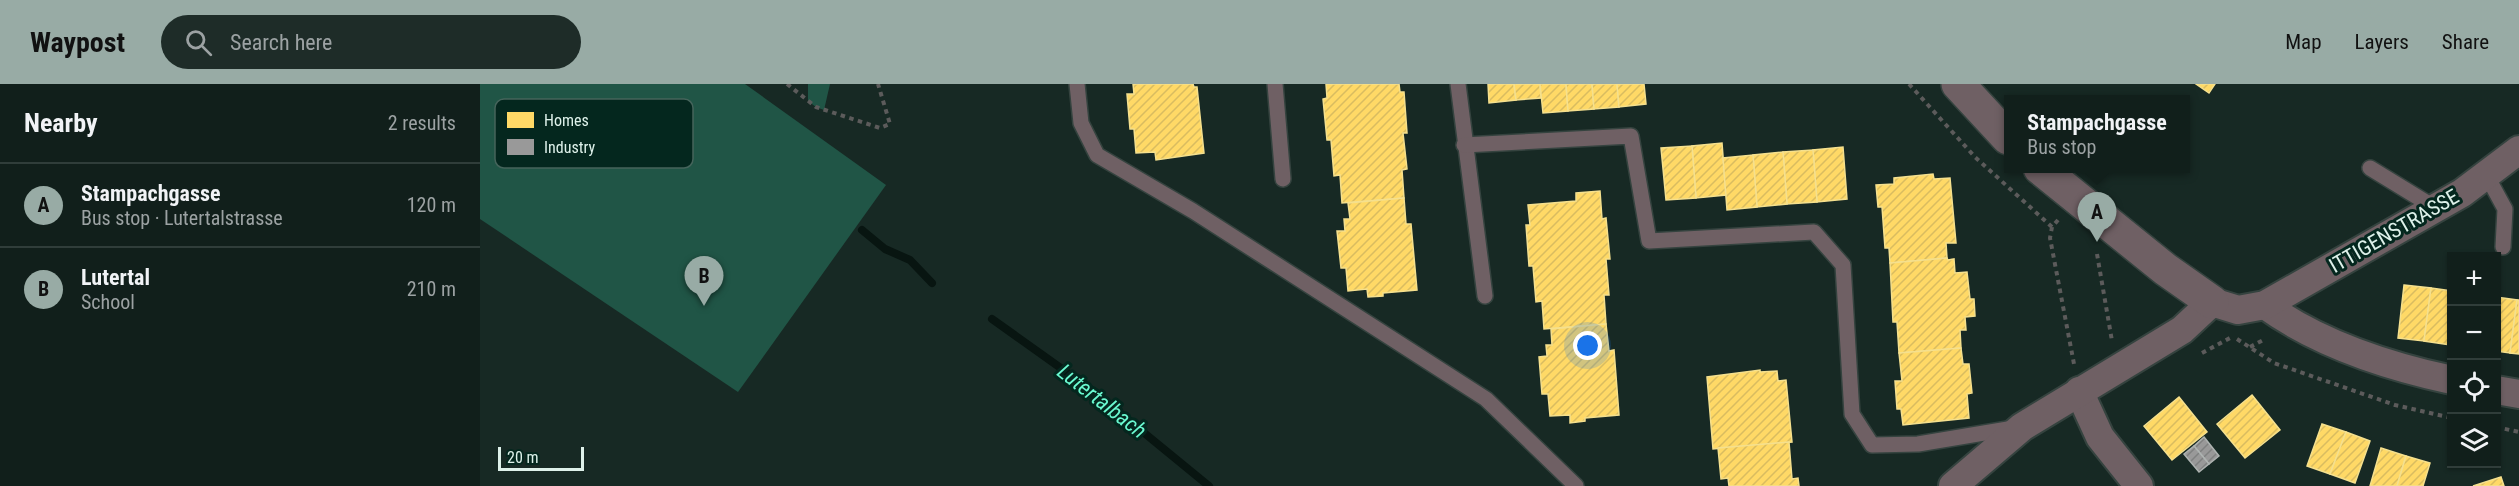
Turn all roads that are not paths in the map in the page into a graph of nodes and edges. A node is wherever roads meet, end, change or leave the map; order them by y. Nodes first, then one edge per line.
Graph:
1 (1077, 84) edge
2 (1275, 84) edge
3 (1458, 84) edge
4 (1958, 84) edge
5 (2004, 134) edge
6 (1464, 144) junction
7 (2519, 150) edge
8 (2370, 168) dead end
9 (2046, 173) edge
10 (2487, 176) junction
11 (1282, 179) dead end
12 (2437, 209) junction
13 (2503, 247) dead end
14 (1485, 296) dead end
15 (2211, 302) junction
16 (2265, 305) junction
17 (2447, 379) edge
18 (2501, 391) edge
19 (2079, 392) junction
20 (2519, 394) edge
21 (2022, 427) junction
22 (1576, 486) edge
23 (1953, 486) edge
24 (2139, 486) edge

1 - 22 lane
2 - 11 lane
3 - 6 lane
4 - 5 street
6 - 14 lane
6 - 21 lane
7 - 10 street, ITTIGENSTRASSE
8 - 12 lane
9 - 15 street
10 - 12 street, ITTIGENSTRASSE
10 - 13 lane
12 - 16 street, ITTIGENSTRASSE
15 - 16 street, ITTIGENSTRASSE
15 - 19 street
16 - 17 street
18 - 20 street
19 - 21 street
19 - 24 street
21 - 23 street

